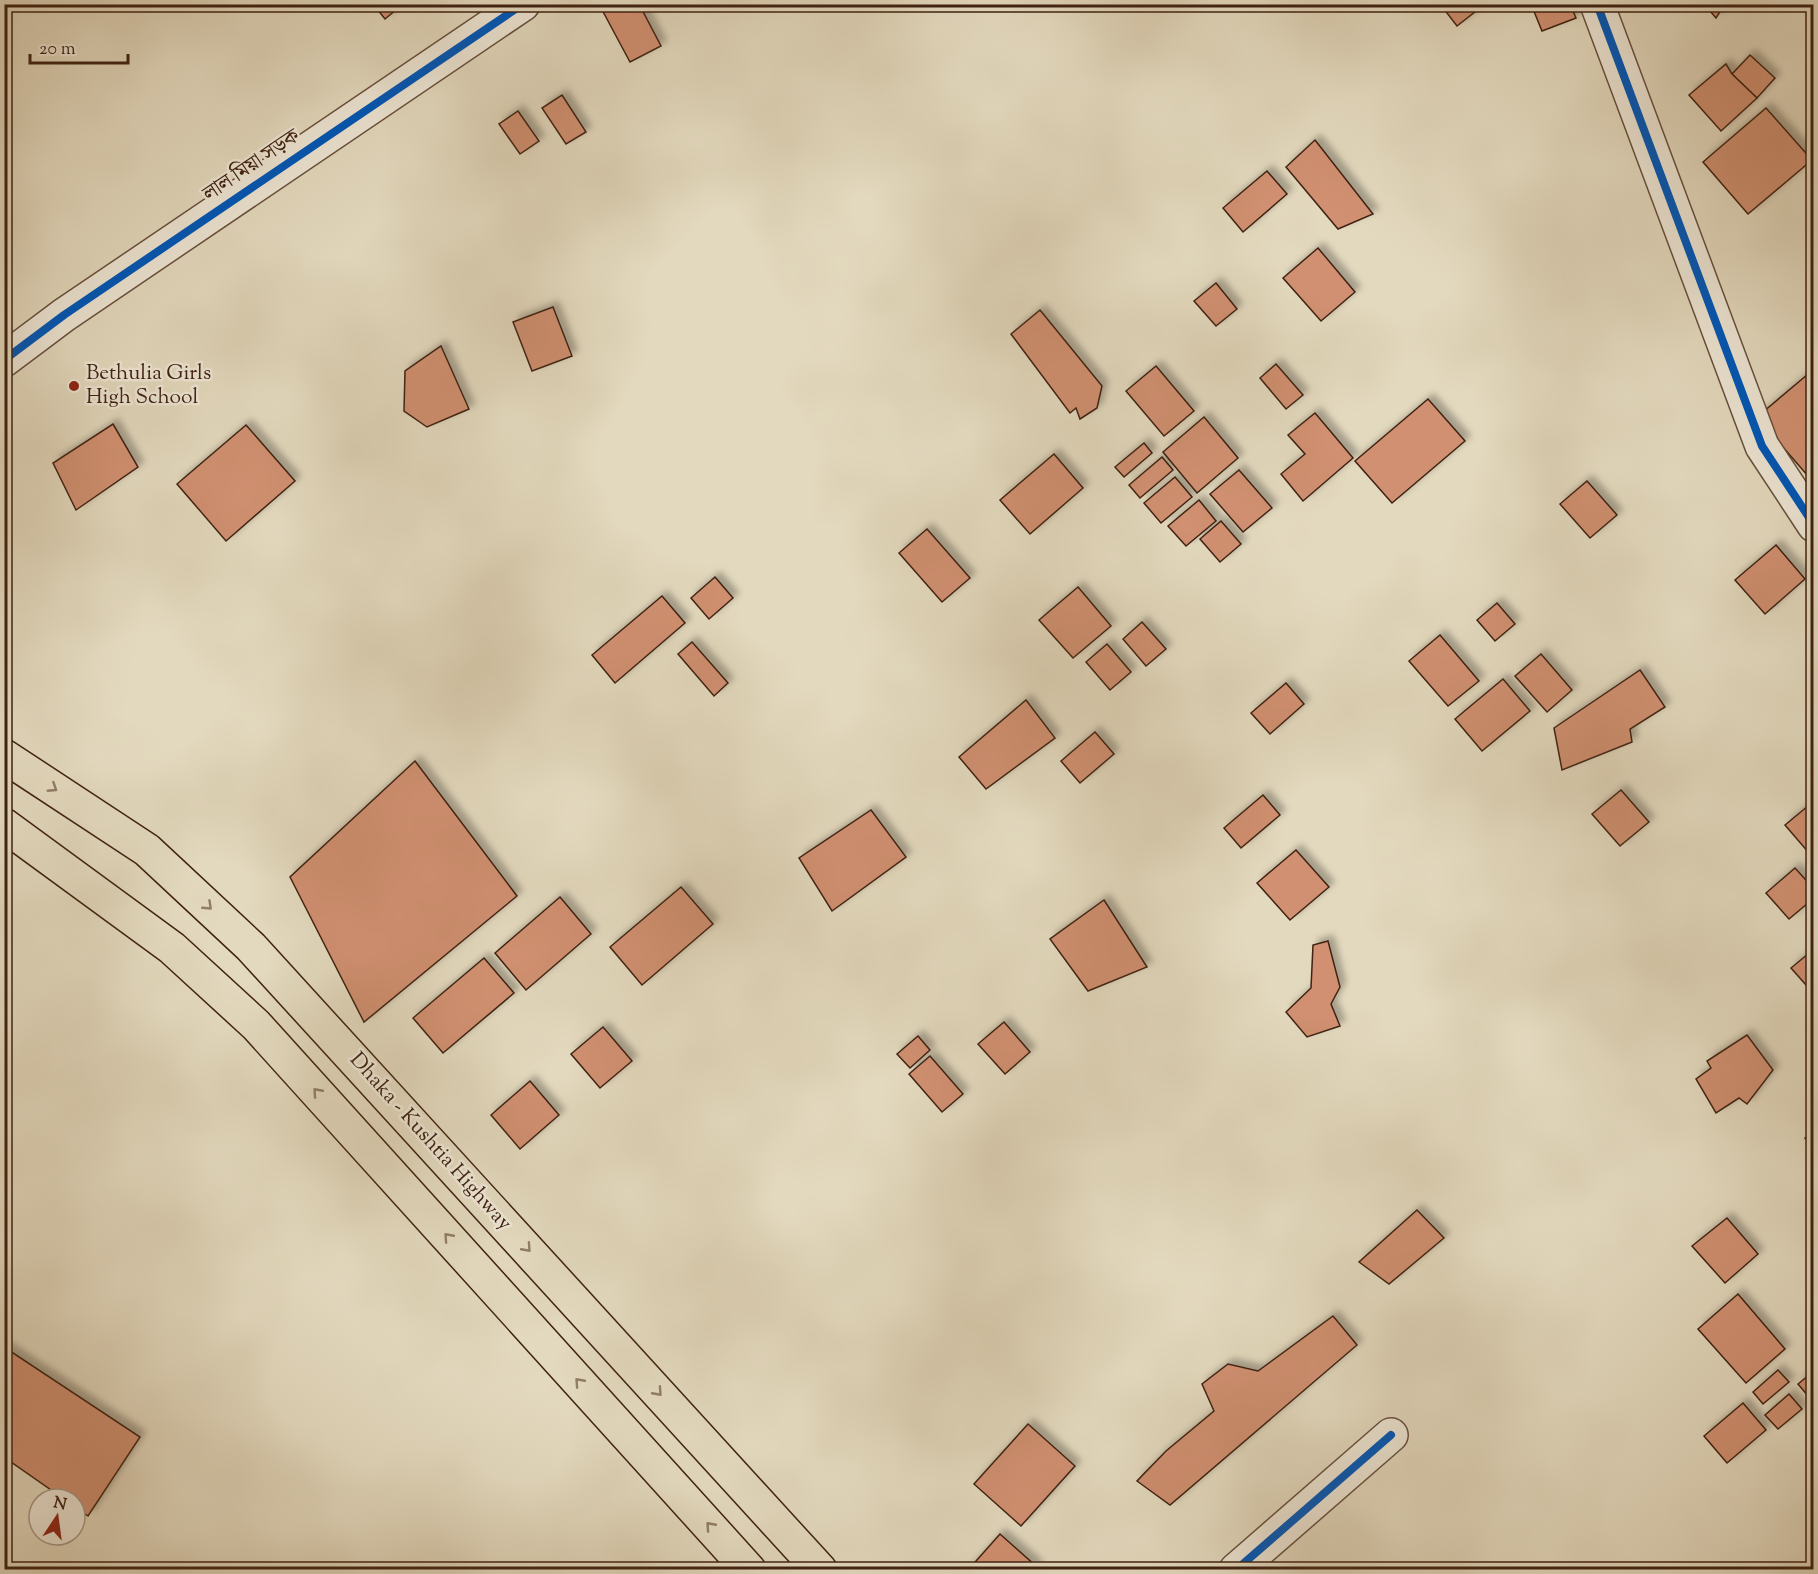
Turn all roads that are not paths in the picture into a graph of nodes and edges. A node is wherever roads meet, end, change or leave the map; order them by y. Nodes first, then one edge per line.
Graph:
1 (523, 4) edge
2 (1597, 4) edge
3 (4, 360) edge
4 (1814, 525) edge
5 (4, 756) edge
6 (4, 825) edge
7 (1391, 1435) dead end
8 (749, 1569) edge
9 (820, 1569) edge
10 (1236, 1569) edge

1 - 3 street, লাল মিয়া সড়ক
2 - 4 street
5 -> 9 main road, Dhaka - Kushtia Highway
8 -> 6 main road
7 - 10 street

